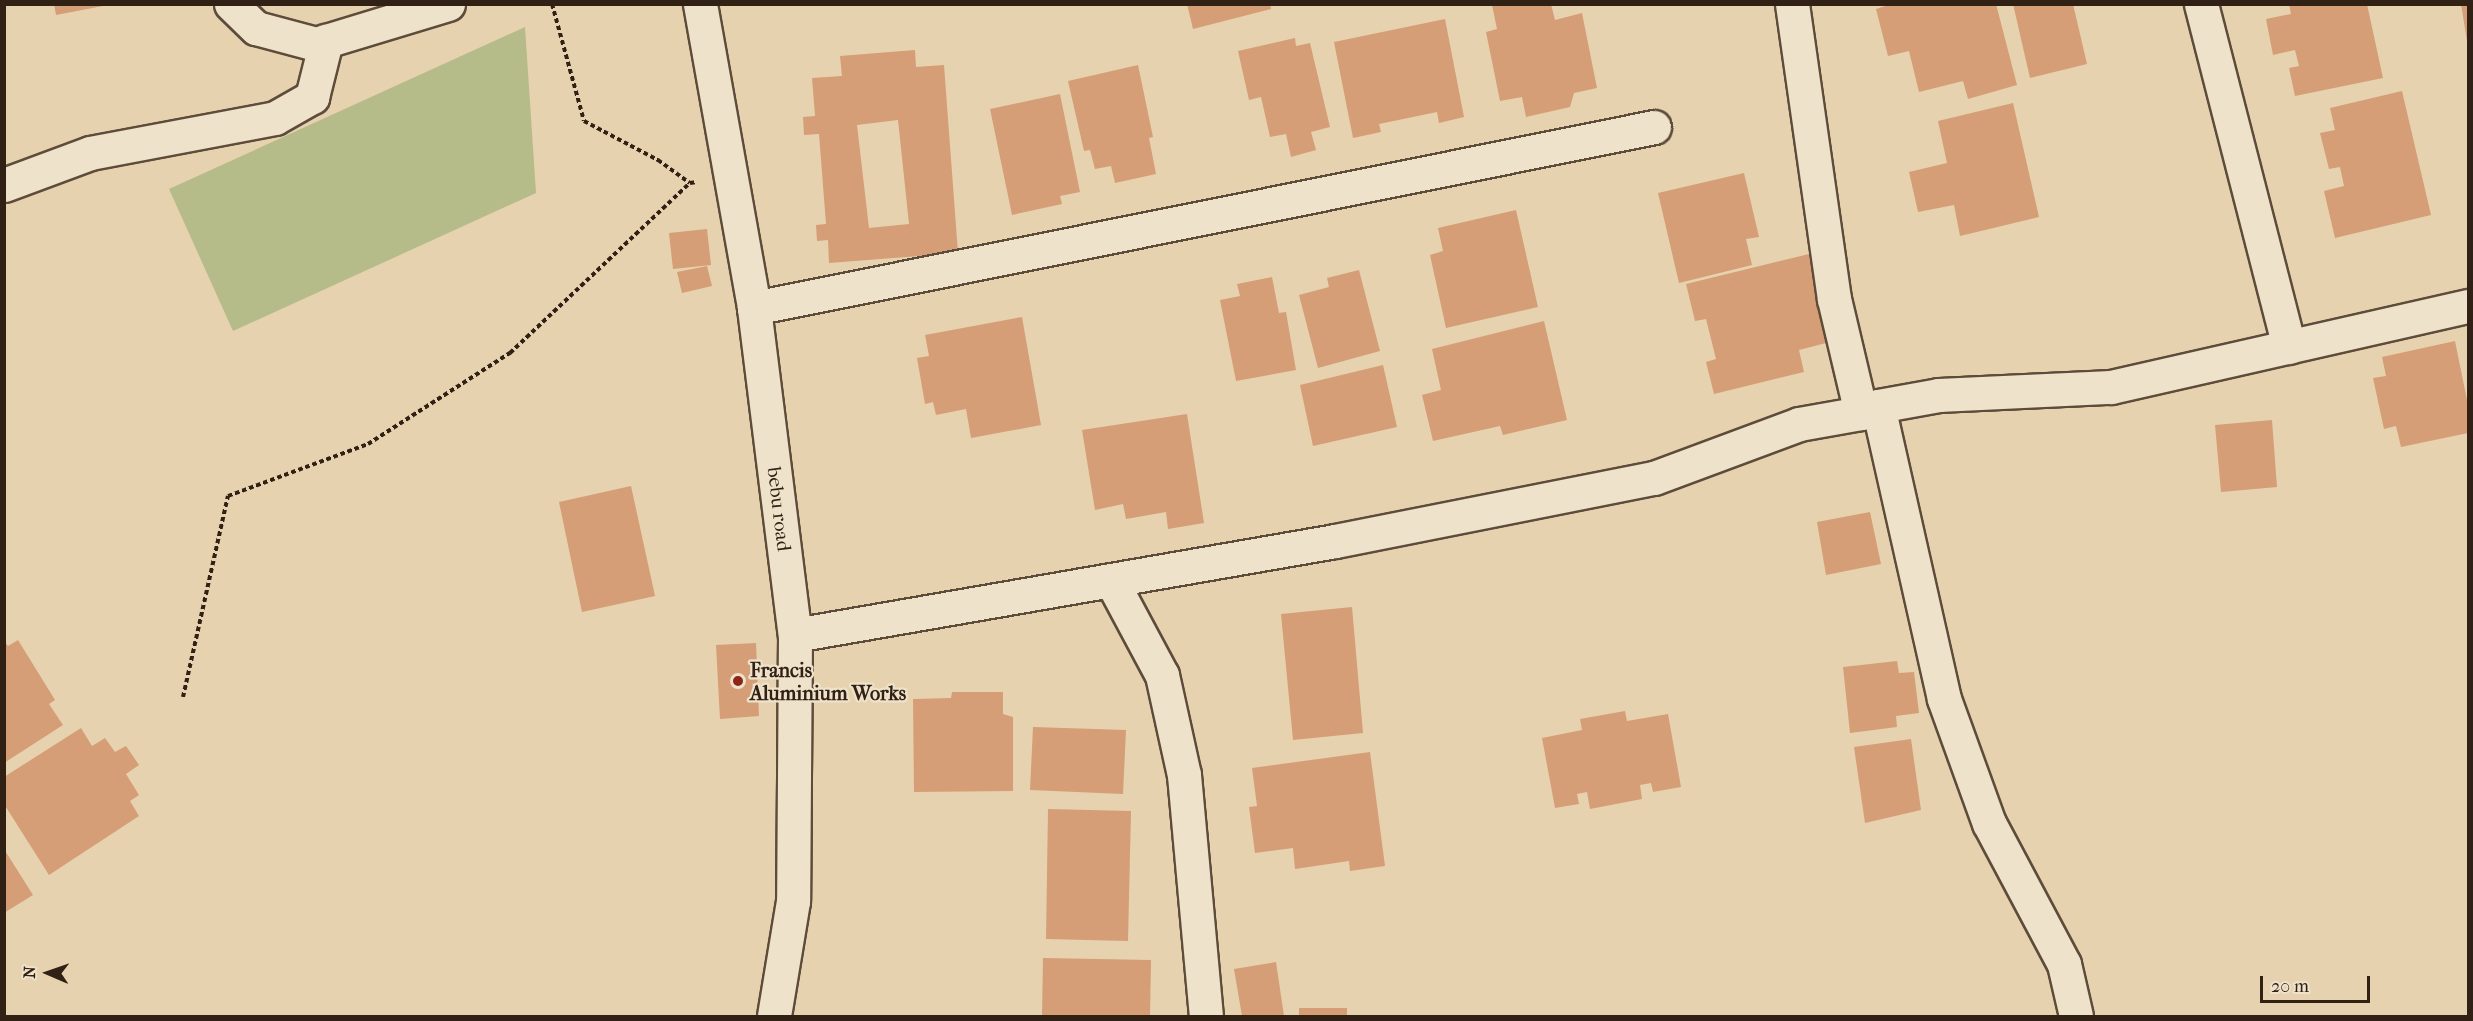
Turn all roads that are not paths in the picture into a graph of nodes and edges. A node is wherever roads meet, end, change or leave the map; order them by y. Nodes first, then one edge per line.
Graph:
1 (231, 4) edge
2 (448, 4) edge
3 (700, 4) edge
4 (1792, 4) edge
5 (2201, 4) edge
6 (326, 41) junction
7 (1654, 127) dead end
8 (4, 185) edge
9 (2469, 306) edge
10 (754, 308) junction
11 (2289, 347) junction
12 (1870, 410) junction
13 (1112, 580) junction
14 (795, 635) junction
15 (774, 1017) edge
16 (1206, 1017) edge
17 (2076, 1017) edge

1 - 6 street
2 - 6 street
3 - 10 street, bebu road
4 - 12 street
5 - 11 street
6 - 8 street
7 - 10 street
9 - 11 street
10 - 14 street, bebu road
11 - 12 street
12 - 13 street
12 - 17 street
13 - 14 street
13 - 16 street
14 - 15 street, bebu road

